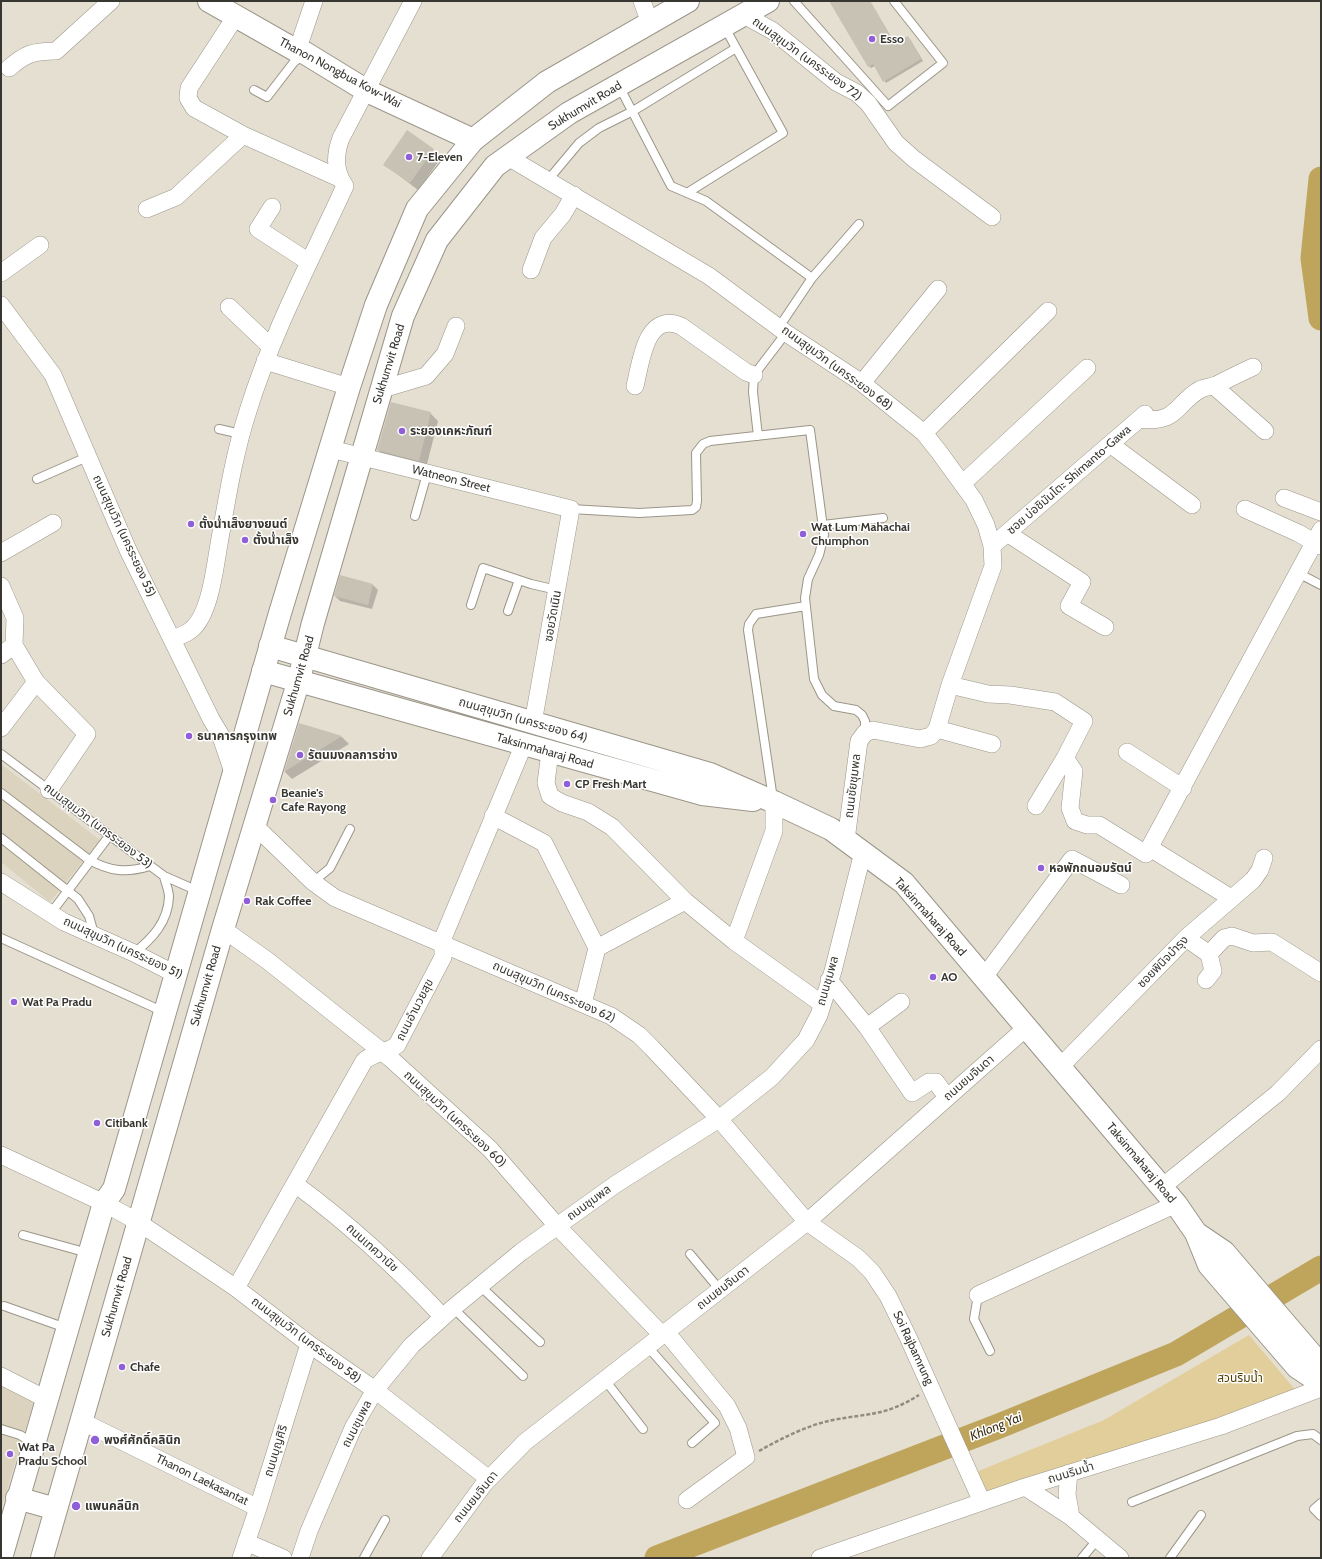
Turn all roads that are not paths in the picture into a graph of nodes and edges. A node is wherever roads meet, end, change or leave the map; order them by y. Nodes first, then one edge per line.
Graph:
1 (110, 1) edge
2 (209, 1) edge
3 (314, 1) edge
4 (413, 1) edge
5 (642, 1) edge
6 (688, 1) edge
7 (768, 1) edge
8 (794, 1) edge
9 (894, 1) edge
10 (744, 15) junction
11 (236, 16) junction
12 (650, 23) junction
13 (724, 26) junction
14 (736, 48) junction
15 (301, 52) junction
16 (9, 68) dead end
17 (619, 85) junction
18 (254, 90) dead end
19 (367, 91) junction
20 (633, 112) junction
21 (243, 135) junction
22 (472, 140) junction
23 (508, 157) junction
24 (339, 178) junction
25 (548, 180) junction
26 (687, 193) junction
27 (574, 195) junction
28 (272, 207) dead end
29 (147, 209) dead end
30 (992, 217) dead end
31 (859, 224) dead end
32 (40, 245) dead end
33 (309, 262) junction
34 (531, 270) dead end
35 (1, 273) edge
36 (812, 278) junction
37 (938, 289) dead end
38 (1, 305) edge
39 (229, 307) dead end
40 (1048, 311) dead end
41 (456, 326) dead end
42 (782, 330) junction
43 (268, 354) junction
44 (1253, 367) dead end
45 (1087, 368) dead end
46 (754, 375) junction
47 (862, 383) junction
48 (635, 386) dead end
49 (1214, 386) junction
50 (349, 387) junction
51 (382, 389) junction
52 (219, 429) dead end
53 (1265, 431) dead end
54 (924, 433) junction
55 (241, 434) junction
56 (758, 436) junction
57 (1110, 444) junction
58 (331, 449) junction
59 (87, 457) junction
60 (361, 457) junction
61 (427, 474) junction
62 (37, 479) dead end
63 (962, 484) junction
64 (1284, 498) dead end
65 (1192, 505) dead end
66 (571, 509) junction
67 (1245, 509) dead end
68 (1321, 512) edge
69 (415, 516) dead end
70 (883, 518) dead end
71 (53, 523) dead end
72 (823, 525) junction
73 (1007, 533) junction
74 (1319, 540) edge
75 (992, 546) junction
76 (1, 553) edge
77 (1298, 572) junction
78 (519, 580) junction
79 (1321, 585) edge
80 (1, 586) edge
81 (557, 590) junction
82 (471, 606) dead end
83 (806, 606) junction
84 (508, 612) dead end
85 (1105, 627) dead end
86 (173, 639) junction
87 (270, 646) junction
88 (8, 650) edge
89 (304, 657) junction
90 (263, 671) junction
91 (298, 681) junction
92 (36, 682) junction
93 (950, 685) junction
94 (533, 723) junction
95 (1, 728) edge
96 (937, 729) junction
97 (865, 733) junction
98 (524, 744) junction
99 (992, 744) dead end
100 (550, 752) junction
101 (1127, 752) dead end
102 (1, 754) edge
103 (1065, 758) junction
104 (234, 775) junction
105 (1182, 788) junction
106 (49, 790) junction
107 (1, 793) edge
108 (774, 802) junction
109 (1036, 806) dead end
110 (493, 816) junction
111 (255, 826) junction
112 (350, 829) dead end
113 (109, 836) junction
114 (1, 838) edge
115 (855, 846) junction
116 (1150, 848) junction
117 (1264, 858) dead end
118 (150, 866) junction
119 (164, 876) junction
120 (1, 882) edge
121 (313, 882) junction
122 (1120, 885) dead end
123 (198, 891) junction
124 (1231, 898) junction
125 (684, 901) junction
126 (50, 913) junction
127 (223, 929) junction
128 (95, 936) junction
129 (1, 938) edge
130 (1186, 938) junction
131 (734, 941) junction
132 (441, 943) junction
133 (597, 948) junction
134 (134, 953) junction
135 (1209, 954) junction
136 (1321, 972) edge
137 (175, 974) junction
138 (984, 977) junction
139 (829, 980) junction
140 (1206, 980) dead end
141 (207, 984) junction
142 (901, 1002) dead end
143 (584, 1004) junction
144 (822, 1004) junction
145 (164, 1012) junction
146 (867, 1027) junction
147 (1027, 1027) junction
148 (1321, 1049) edge
149 (381, 1052) junction
150 (1060, 1067) junction
151 (947, 1097) junction
152 (719, 1119) junction
153 (1, 1155) edge
154 (295, 1184) junction
155 (1162, 1187) junction
156 (104, 1204) junction
157 (1176, 1204) junction
158 (138, 1222) junction
159 (807, 1222) junction
160 (558, 1226) junction
161 (23, 1235) dead end
162 (90, 1254) junction
163 (690, 1254) dead end
164 (480, 1286) junction
165 (236, 1288) junction
166 (720, 1290) junction
167 (978, 1295) joint
168 (4, 1306) dead end
169 (448, 1313) junction
170 (69, 1329) junction
171 (664, 1333) junction
172 (540, 1342) dead end
173 (309, 1344) junction
174 (648, 1347) junction
175 (990, 1351) dead end
176 (1304, 1361) junction
177 (1321, 1374) edge
178 (1, 1376) edge
179 (523, 1376) dead end
180 (605, 1380) junction
181 (1321, 1383) edge
182 (1321, 1388) edge
183 (375, 1390) junction
184 (48, 1400) junction
185 (81, 1421) junction
186 (1, 1429) edge
187 (643, 1429) dead end
188 (1321, 1440) edge
189 (692, 1443) dead end
190 (35, 1444) junction
191 (1069, 1473) junction
192 (489, 1479) junction
193 (1024, 1487) junction
194 (17, 1498) junction
195 (687, 1500) dead end
196 (982, 1502) junction
197 (1132, 1502) dead end
198 (1321, 1503) edge
199 (258, 1508) junction
200 (56, 1509) junction
201 (1201, 1515) dead end
202 (1321, 1516) edge
203 (1071, 1517) junction
204 (385, 1520) dead end
205 (1097, 1540) junction
206 (246, 1542) junction
207 (1, 1558) edge
208 (42, 1558) edge
209 (241, 1558) edge
210 (283, 1558) edge
211 (300, 1558) edge
212 (364, 1558) edge
213 (430, 1558) edge
214 (820, 1558) edge
215 (1082, 1558) edge
216 (1120, 1558) edge
217 (1170, 1558) edge

1 - 16 street
2 - 11 main road, Thanon Nongbua Kow-Wai
3 - 15 street
4 - 19 street
5 - 12 street
6 - 12 main road
7 - 10 main road, Sukhumvit Road
8 - 9 lane
10 - 13 main road, Sukhumvit Road
10 - 30 street, ถนนสุขุมวิท (นครระยอง 72)
11 - 15 main road, Thanon Nongbua Kow-Wai
11 - 21 street
12 - 22 main road
13 - 14 lane
13 - 17 main road, Sukhumvit Road
14 - 20 lane
14 - 26 lane
15 - 18 lane
15 - 19 main road, Thanon Nongbua Kow-Wai
17 - 20 lane
17 - 23 main road, Sukhumvit Road
19 - 22 main road, Thanon Nongbua Kow-Wai
19 - 24 street
20 - 25 lane
20 - 26 lane
21 - 24 street
21 - 29 street
22 - 50 main road
23 - 25 street, ถนนสุขุมวิท (นครระยอง 68)
23 - 51 main road, Sukhumvit Road
24 - 33 street
25 - 27 street, ถนนสุขุมวิท (นครระยอง 68)
26 - 36 lane
27 - 34 street
27 - 42 street, ถนนสุขุมวิท (นครระยอง 68)
28 - 33 street
31 - 36 lane
32 - 35 street
33 - 43 street
36 - 42 lane
37 - 47 street
38 - 59 street, ถนนสุขุมวิท (นครระยอง 55)
39 - 43 street
40 - 54 street
41 - 51 street
42 - 46 lane
42 - 47 street, ถนนสุขุมวิท (นครระยอง 68)
43 - 50 street
43 - 55 street
44 - 49 street
45 - 63 street
46 - 48 street
46 - 56 lane
47 - 54 street, ถนนสุขุมวิท (นครระยอง 68)
49 - 53 street
49 - 57 street, ซอย บ่อชิมันโตะ Shimanto-Gawa
50 - 58 main road
51 - 60 main road, Sukhumvit Road
52 - 55 lane
54 - 63 street, ถนนสุขุมวิท (นครระยอง 68)
55 - 86 street
56 - 66 lane
56 - 72 lane
57 - 65 street
57 - 73 street, ซอย บ่อชิมันโตะ Shimanto-Gawa
58 - 60 street, Watneon Street
58 - 87 main road
59 - 62 lane
59 - 86 street, ถนนสุขุมวิท (นครระยอง 55)
60 - 61 street, Watneon Street
60 - 89 main road, Sukhumvit Road
61 - 66 street, Watneon Street
61 - 69 lane
63 - 75 street, ถนนสุขุมวิท (นครระยอง 68)
64 - 68 street
66 - 81 street, ซอยวัดเนิน
67 - 74 street
70 - 72 lane
71 - 76 street
72 - 83 lane
73 - 75 street, ซอย บ่อชิมันโตะ Shimanto-Gawa
73 - 85 street
74 - 77 street
75 - 93 street, ถนนสุขุมวิท (นครระยอง 68)
77 - 79 lane
77 - 105 street
78 - 81 lane
78 - 82 lane
78 - 84 lane
80 - 88 street
81 - 94 street, ซอยวัดเนิน
83 - 97 lane
83 - 108 lane
86 - 104 street, ถนนสุขุมวิท (นครระยอง 55)
87 - 89 main road, ถนนสุขุมวิท (นครระยอง 64)
87 - 90 main road
88 - 92 street
89 - 91 main road, Sukhumvit Road
89 - 94 main road, ถนนสุขุมวิท (นครระยอง 64)
90 - 91 main road, Taksinmaharaj Road
90 - 104 main road
91 - 98 main road, Taksinmaharaj Road
91 - 111 main road, Sukhumvit Road
92 - 95 street
92 - 106 street
93 - 96 street, ถนนสุขุมวิท (นครระยอง 68)
93 - 103 street
94 - 108 main road, ถนนสุขุมวิท (นครระยอง 64)
96 - 97 street
96 - 99 street
97 - 115 street, ถนนชัยชุมพล
98 - 100 main road, Taksinmaharaj Road
98 - 110 street, ถนนอำนวยสุข
100 - 108 main road, Taksinmaharaj Road
100 - 125 street
101 - 105 street
102 - 106 lane, ถนนสุขุมวิท (นครระยอง 53)
103 - 109 street
103 - 116 street
104 - 123 main road
105 - 116 street
106 - 113 lane, ถนนสุขุมวิท (นครระยอง 53)
107 - 118 lane
108 - 115 main road, Taksinmaharaj Road
108 - 131 street
110 - 132 street, ถนนอำนวยสุข
110 - 133 street
111 - 121 street, ถนนสุขุมวิท (นครระยอง 62)
111 - 127 main road, Sukhumvit Road
112 - 121 lane
113 - 118 lane, ถนนสุขุมวิท (นครระยอง 53)
113 - 126 lane
114 - 128 lane
115 - 138 main road, Taksinmaharaj Road
115 - 139 street, ถนนชุมพล
116 - 124 street
117 - 124 street, ซอยพินิจบำรุง
118 - 119 lane, ถนนสุขุมวิท (นครระยอง 53)
119 - 123 lane, ถนนสุขุมวิท (นครระยอง 53)
119 - 134 lane
120 - 126 street, ถนนสุขุมวิท (นครระยอง 51)
121 - 132 street, ถนนสุขุมวิท (นครระยอง 62)
122 - 138 street
123 - 137 main road
124 - 130 street, ซอยพินิจบำรุง
125 - 131 street
125 - 133 street
126 - 128 street, ถนนสุขุมวิท (นครระยอง 51)
127 - 141 main road, Sukhumvit Road
127 - 149 street, ถนนสุขุมวิท (นครระยอง 60)
128 - 134 street, ถนนสุขุมวิท (นครระยอง 51)
129 - 145 lane
130 - 135 street
130 - 150 street, ซอยพินิจบำรุง
131 - 144 street
132 - 143 street, ถนนสุขุมวิท (นครระยอง 62)
132 - 149 street, ถนนอำนวยสุข
133 - 143 street
134 - 137 street, ถนนสุขุมวิท (นครระยอง 51)
135 - 136 street
135 - 140 street
137 - 141 main road, ถนนสุขุมวิท (นครระยอง 51)
137 - 145 main road
138 - 147 main road, Taksinmaharaj Road
139 - 144 street, ถนนชุมพล
139 - 146 street
141 - 158 main road, Sukhumvit Road
142 - 146 street
143 - 152 street, ถนนสุขุมวิท (นครระยอง 62)
144 - 152 street, ถนนชุมพล
145 - 156 main road
146 - 151 street
147 - 150 main road, Taksinmaharaj Road
147 - 151 street, ถนนยมจินดา
148 - 155 street
149 - 154 street, ถนนอำนวยสุข
149 - 160 street, ถนนสุขุมวิท (นครระยอง 60)
150 - 155 main road, Taksinmaharaj Road
151 - 159 street, ถนนยมจินดา
152 - 159 street, ถนนสุขุมวิท (นครระยอง 62)
152 - 160 street, ถนนชุมพล
153 - 156 street, ถนนสุขุมวิท (นครระยอง 58)
154 - 165 street, ถนนอำนวยสุข
154 - 169 street, ถนนเทศวานิช
155 - 157 main road, Taksinmaharaj Road
156 - 158 street, ถนนสุขุมวิท (นครระยอง 58)
156 - 162 main road
157 - 167 street
157 - 176 main road, Taksinmaharaj Road
158 - 165 street, ถนนสุขุมวิท (นครระยอง 58)
158 - 185 main road, Sukhumvit Road
159 - 166 street, ถนนยมจินดา
159 - 196 street, Soi Rajbamrung
160 - 164 street, ถนนชุมพล
160 - 171 street, ถนนสุขุมวิท (นครระยอง 60)
161 - 162 lane
162 - 170 main road
163 - 166 lane
164 - 169 street, ถนนชุมพล
164 - 172 lane
165 - 173 street, ถนนสุขุมวิท (นครระยอง 58)
166 - 171 street, ถนนยมจินดา
167 - 175 lane
168 - 170 lane
169 - 179 lane
169 - 183 street, ถนนชุมพล
170 - 184 main road
171 - 174 street, ถนนยมจินดา
171 - 195 street, ถนนสุขุมวิท (นครระยอง 60)
173 - 183 street, ถนนสุขุมวิท (นครระยอง 58)
173 - 199 street, ถนนบุญศิริ
174 - 180 street, ถนนยมจินดา
174 - 189 lane
176 - 177 main road, Taksinmaharaj Road
176 - 181 main road, Taksinmaharaj Road
178 - 184 street
180 - 187 lane
180 - 192 street, ถนนยมจินดา
182 - 191 street, ถนนริมน้ำ
183 - 192 street, ถนนสุขุมวิท (นครระยอง 58)
183 - 211 street, ถนนชุมพล
184 - 190 main road
185 - 199 street, Thanon Laekasantat
185 - 200 main road, Sukhumvit Road
186 - 190 lane
188 - 197 lane
190 - 194 main road
191 - 193 street, ถนนริมน้ำ
191 - 203 street
192 - 213 street, ถนนยมจินดา
193 - 196 street, ถนนริมน้ำ
193 - 203 street
194 - 200 main road
194 - 207 main road
196 - 214 street, ถนนริมน้ำ
198 - 202 lane
199 - 206 street, ถนนบุญศิริ
200 - 208 main road, Sukhumvit Road
201 - 217 lane
203 - 205 street
204 - 212 lane
205 - 215 lane
205 - 216 street
206 - 209 street, ถนนบุญศิริ
206 - 210 street

